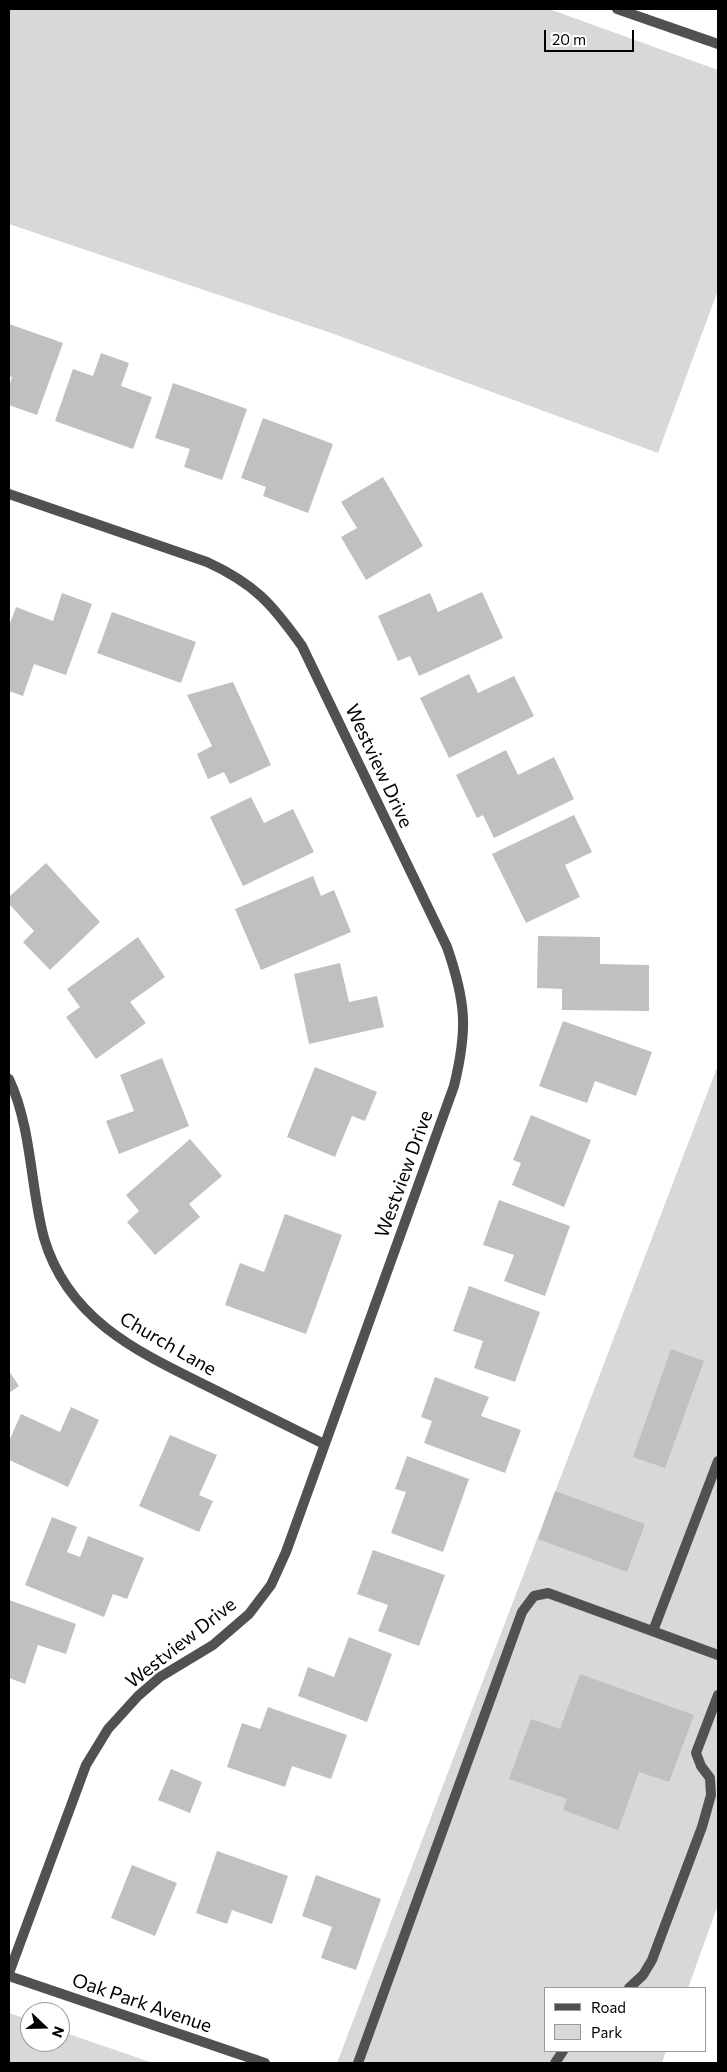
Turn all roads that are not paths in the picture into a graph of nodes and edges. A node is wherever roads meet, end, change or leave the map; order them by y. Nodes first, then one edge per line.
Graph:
1 (617, 9) edge
2 (718, 44) edge
3 (9, 494) edge
4 (9, 1079) edge
5 (324, 1444) junction
6 (718, 1461) edge
7 (653, 1631) junction
8 (718, 1656) edge
9 (718, 1695) edge
10 (9, 1975) edge
11 (630, 1987) edge
12 (562, 2052) edge
13 (264, 2063) edge
14 (358, 2063) edge
15 (555, 2063) edge

1 - 2 street
3 - 5 street, Westview Drive
4 - 5 street, Church Lane
5 - 10 street, Westview Drive
6 - 7 street
7 - 8 street
7 - 14 street
9 - 11 street
10 - 13 street, Oak Park Avenue
12 - 15 street

